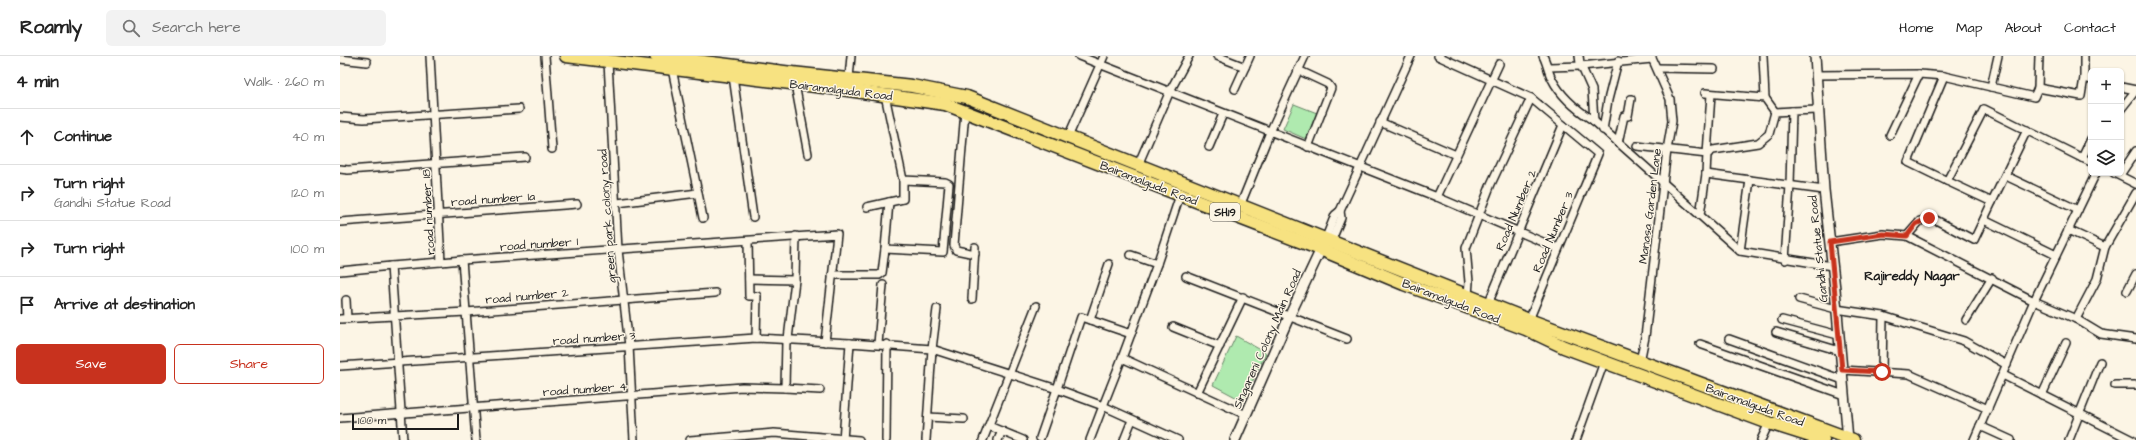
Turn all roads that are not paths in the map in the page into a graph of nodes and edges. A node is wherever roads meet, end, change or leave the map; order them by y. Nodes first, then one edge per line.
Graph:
1 (430, 56) edge
2 (545, 56) edge
3 (566, 56) edge
4 (656, 56) edge
5 (851, 56) edge
6 (1079, 56) edge
7 (1104, 56) edge
8 (1189, 56) edge
9 (1217, 56) edge
10 (1250, 56) edge
11 (1305, 56) edge
12 (1411, 56) edge
13 (1438, 56) edge
14 (1543, 56) edge
15 (1579, 56) edge
16 (1763, 56) edge
17 (1815, 56) edge
18 (1998, 56) edge
19 (2039, 56) edge
20 (2084, 56) edge
21 (1651, 58) edge
22 (340, 59) edge
23 (723, 60) edge
24 (1618, 61) junction
25 (368, 62) dead end
26 (608, 62) junction
27 (1499, 64) dead end
28 (1100, 65) junction
29 (1581, 66) junction
30 (1245, 67) junction
31 (1549, 67) junction
32 (1657, 68) junction
33 (672, 69) junction
34 (1714, 69) dead end
35 (1298, 70) junction
36 (1919, 74) junction
37 (1816, 75) junction
38 (733, 76) junction
39 (1944, 76) junction
40 (849, 78) junction
41 (2087, 79) edge
42 (1492, 80) junction
43 (795, 84) junction
44 (1991, 86) junction
45 (2038, 88) junction
46 (2124, 88) edge
47 (1235, 89) dead end
48 (2136, 90) edge
49 (1170, 91) junction
50 (952, 93) junction
51 (885, 95) junction
52 (1531, 98) junction
53 (1765, 98) junction
54 (1631, 99) dead end
55 (949, 105) junction
56 (2124, 105) edge
57 (519, 109) dead end
58 (1818, 110) junction
59 (965, 111) junction
60 (1792, 111) junction
61 (1775, 112) junction
62 (1223, 114) junction
63 (433, 116) junction
64 (340, 117) edge
65 (1594, 120) junction
66 (1380, 122) junction
67 (1564, 125) junction
68 (1603, 130) junction
69 (2027, 130) junction
70 (1270, 132) junction
71 (1890, 135) dead end
72 (1068, 137) junction
73 (2091, 140) edge
74 (1618, 143) junction
75 (1637, 146) dead end
76 (1209, 147) dead end
77 (1308, 147) junction
78 (552, 149) dead end
79 (1667, 150) junction
80 (2136, 151) edge
81 (808, 154) dead end
82 (1708, 154) junction
83 (1456, 155) junction
84 (525, 157) dead end
85 (2082, 158) junction
86 (2088, 161) edge
87 (436, 164) junction
88 (1138, 165) junction
89 (2124, 166) edge
90 (1360, 167) junction
91 (340, 169) edge
92 (1706, 174) junction
93 (2006, 176) junction
94 (2095, 176) edge
95 (2121, 176) edge
96 (902, 180) junction
97 (1750, 180) junction
98 (1947, 181) junction
99 (1664, 183) junction
100 (2136, 184) edge
101 (1790, 185) junction
102 (1824, 190) junction
103 (2136, 193) edge
104 (698, 194) junction
105 (1180, 195) junction
106 (1437, 197) junction
107 (889, 202) junction
108 (1992, 202) junction
109 (617, 203) junction
110 (576, 204) dead end
111 (1240, 206) junction
112 (867, 207) dead end
113 (2078, 210) junction
114 (439, 214) junction
115 (1478, 215) junction
116 (1700, 215) junction
117 (752, 217) dead end
118 (703, 218) dead end
119 (1984, 220) junction
120 (340, 222) edge
121 (2068, 230) junction
122 (1519, 232) junction
123 (796, 236) junction
124 (1907, 236) junction
125 (748, 241) junction
126 (1830, 242) junction
127 (1326, 244) junction
128 (2105, 247) junction
129 (1557, 248) junction
130 (885, 249) junction
131 (618, 250) junction
132 (1740, 251) junction
133 (1131, 255) dead end
134 (2056, 255) junction
135 (462, 260) junction
136 (1784, 260) junction
137 (441, 262) junction
138 (1109, 264) dead end
139 (1157, 264) junction
140 (392, 266) junction
141 (1832, 266) junction
142 (340, 271) edge
143 (832, 274) junction
144 (2136, 274) edge
145 (1186, 276) dead end
146 (1992, 278) junction
147 (749, 279) junction
148 (795, 280) junction
149 (884, 285) dead end
150 (2128, 291) dead end
151 (716, 293) dead end
152 (1468, 296) junction
153 (1243, 297) junction
154 (625, 299) junction
155 (972, 299) dead end
156 (1799, 299) dead end
157 (346, 300) dead end
158 (2034, 301) junction
159 (1488, 304) junction
160 (1036, 306) dead end
161 (937, 309) dead end
162 (1836, 309) junction
163 (466, 312) junction
164 (395, 316) junction
165 (1883, 316) junction
166 (1289, 317) junction
167 (344, 319) edge
168 (2076, 319) junction
169 (1090, 320) junction
170 (1529, 320) junction
171 (1782, 320) dead end
172 (1966, 320) dead end
173 (1173, 327) dead end
174 (1776, 332) dead end
175 (1131, 334) junction
176 (1838, 335) junction
177 (756, 338) junction
178 (1347, 339) dead end
179 (1729, 339) dead end
180 (2136, 339) edge
181 (787, 340) junction
182 (824, 342) junction
183 (850, 343) junction
184 (2066, 343) dead end
185 (878, 344) junction
186 (888, 344) junction
187 (1700, 344) dead end
188 (629, 346) junction
189 (1220, 346) junction
190 (932, 349) junction
191 (1840, 351) junction
192 (469, 358) junction
193 (1122, 358) junction
194 (398, 362) junction
195 (1604, 362) junction
196 (1640, 362) junction
197 (2100, 362) dead end
198 (2007, 365) junction
199 (340, 366) edge
200 (1842, 370) junction
201 (1882, 372) junction
202 (1010, 375) junction
203 (2003, 375) junction
204 (1843, 380) junction
205 (2115, 385) dead end
206 (2136, 385) edge
207 (785, 388) junction
208 (1057, 389) junction
209 (820, 390) dead end
210 (1197, 393) junction
211 (1844, 395) junction
212 (2042, 395) junction
213 (633, 396) junction
214 (1103, 406) junction
215 (473, 409) junction
216 (1988, 409) junction
217 (401, 412) junction
218 (2080, 414) junction
219 (1246, 415) junction
220 (928, 417) junction
221 (340, 418) edge
222 (964, 419) dead end
223 (1132, 420) junction
224 (1768, 423) junction
225 (989, 426) junction
226 (1980, 426) junction
227 (1002, 431) junction
228 (1040, 438) dead end
229 (822, 439) edge
230 (843, 439) edge
231 (1850, 439) edge
232 (403, 440) edge
233 (476, 440) edge
234 (634, 440) edge
235 (690, 440) edge
236 (859, 440) edge
237 (886, 440) edge
238 (926, 440) edge
239 (983, 440) edge
240 (998, 440) edge
241 (1023, 440) edge
242 (1090, 440) edge
243 (1124, 440) edge
244 (1177, 440) edge
245 (1235, 440) edge
246 (1576, 440) edge
247 (1761, 440) edge
248 (1823, 440) edge
249 (1974, 440) edge
250 (2011, 440) edge
251 (2069, 440) edge
252 (2132, 440) edge

1 - 63 street, road number 18
2 - 78 street
3 - 26 main road, Bairamalguda Road / SH19
4 - 23 main road, Bairamalguda Road / SH19
5 - 40 street
6 - 28 street
7 - 28 street
8 - 49 street
9 - 30 street
10 - 30 street
11 - 35 street
12 - 66 street
13 - 42 street
14 - 31 street
15 - 29 street
16 - 53 street
17 - 37 street, Gandhi Statue Road
18 - 44 street
19 - 45 street
20 - 41 street
21 - 24 street
21 - 32 street, Manasa Garden Lane
22 - 25 street
23 - 40 main road, Bairamalguda Road / SH19
24 - 29 street
24 - 68 street
26 - 33 main road, Bairamalguda Road / SH19
26 - 109 street, green park colony road
27 - 42 street
28 - 49 street
28 - 72 street
29 - 31 street
29 - 65 street
30 - 47 street
31 - 65 street
32 - 34 street
32 - 79 street, Manasa Garden Lane
33 - 38 main road, Bairamalguda Road / SH19
33 - 104 street
35 - 70 street
35 - 77 street
36 - 37 street
36 - 39 street
36 - 71 street
37 - 58 street, Gandhi Statue Road
38 - 43 main road, Bairamalguda Road / SH19
38 - 117 street
39 - 44 street
39 - 98 street
40 - 50 main road, Bairamalguda Road / SH19
41 - 45 street
42 - 52 street
42 - 83 street
43 - 51 main road, Bairamalguda Road / SH19
43 - 81 street
44 - 45 street
46 - 48 street
48 - 56 street
49 - 62 street
49 - 88 street
50 - 55 main road
50 - 72 main road, Bairamalguda Road / SH19
51 - 55 main road, Bairamalguda Road / SH19
51 - 96 street
52 - 67 street
52 - 115 street
53 - 61 street
53 - 82 street
54 - 74 street
55 - 59 main road, Bairamalguda Road / SH19
57 - 63 street
58 - 60 street
58 - 102 street, Gandhi Statue Road
59 - 105 main road, Bairamalguda Road / SH19
59 - 155 street
60 - 61 street
60 - 101 street
61 - 82 street
62 - 70 street
62 - 76 street
63 - 64 street
63 - 87 street, road number 18
65 - 68 street
66 - 83 street
66 - 90 street
67 - 122 street, Road Number 2
67 - 129 street, Road Number 3
68 - 74 street
69 - 85 street
69 - 93 street
69 - 98 street
70 - 77 street
70 - 111 street
72 - 88 main road, Bairamalguda Road / SH19
73 - 85 street
74 - 99 street
75 - 79 street
77 - 90 street
79 - 82 street
79 - 99 street, Manasa Garden Lane
80 - 89 street
82 - 92 street
83 - 106 street
84 - 87 street
85 - 86 street
87 - 91 street
87 - 114 street, road number 18
88 - 111 main road, Bairamalguda Road / SH19
90 - 106 street
90 - 127 street
92 - 97 street
92 - 116 street
93 - 108 street
93 - 113 street
94 - 113 street
95 - 100 street
96 - 107 street
96 - 130 street
97 - 101 street
97 - 132 street
98 - 108 street
99 - 116 street
99 - 196 street, Manasa Garden Lane
101 - 102 street
101 - 136 street
102 - 126 street, Gandhi Statue Road
103 - 128 street
104 - 109 street
104 - 118 street
105 - 127 main road, Bairamalguda Road / SH19
105 - 139 street
106 - 115 street
107 - 112 street
107 - 130 street
108 - 119 street
109 - 131 street, green park colony road
110 - 114 street, road number 1a
111 - 127 main road, Bairamalguda Road / SH19
113 - 121 street
114 - 120 street, road number 1a
114 - 137 street, road number 18
115 - 122 street
115 - 152 street
116 - 132 street
119 - 124 street
119 - 134 street
121 - 128 street
121 - 134 street
122 - 129 street
122 - 159 street, Road Number 2
123 - 125 street, road number 1
123 - 143 street, road number 1
123 - 148 street
124 - 126 street
124 - 146 street
125 - 131 street, road number 1
125 - 147 street
126 - 141 street, Gandhi Statue Road
127 - 152 main road, Bairamalguda Road / SH19
127 - 166 street, Singareni Colony Main Road
127 - 195 main road, Bairamalguda Road / SH19
128 - 168 street
129 - 170 street, Road Number 3
130 - 143 street
131 - 135 street, road number 1
131 - 154 street, green park colony road
132 - 136 street
133 - 139 street
134 - 158 street
135 - 137 street, road number 18
135 - 163 street
136 - 141 street
137 - 140 street
138 - 169 street
139 - 175 street
140 - 142 street
140 - 164 street
141 - 162 street, Gandhi Statue Road
143 - 182 street
144 - 150 street
145 - 153 street
146 - 158 street
146 - 172 street
147 - 148 street
147 - 177 street
148 - 181 street
149 - 185 street
151 - 154 street, road number 2
152 - 159 main road, Bairamalguda Road / SH19
153 - 166 street
153 - 189 street
154 - 163 street, road number 2
154 - 188 street, green park colony road
156 - 162 street
157 - 167 street
158 - 168 street
158 - 198 street
159 - 170 main road, Bairamalguda Road / SH19
160 - 202 street
161 - 190 street
162 - 165 street
162 - 176 street, Gandhi Statue Road
163 - 164 street, road number 2
163 - 192 street
164 - 167 street, road number 2
164 - 194 street
165 - 198 street
165 - 201 street
166 - 178 street
166 - 219 street, Singareni Colony Main Road
168 - 180 street
169 - 175 street
169 - 208 street
170 - 196 main road, Bairamalguda Road / SH19
171 - 176 street
173 - 189 street
174 - 191 street
175 - 193 street
176 - 191 street, Gandhi Statue Road
177 - 181 street, road number 3
177 - 188 street, road number 3
179 - 204 street
181 - 182 street, road number 3
181 - 207 street
182 - 183 street, road number 3
183 - 185 street, road number 3
183 - 230 street
184 - 212 street
185 - 186 street, road number 3
186 - 190 street, road number 3
186 - 237 street
187 - 211 street
188 - 192 street, road number 3
188 - 213 street, green park colony road
189 - 210 street
190 - 202 street, road number 3
190 - 220 street
191 - 200 street, Gandhi Statue Road
192 - 194 street, road number 3
192 - 215 street
193 - 210 street
193 - 214 street
194 - 199 street, road number 3
194 - 217 street
195 - 224 main road, Bairamalguda Road / SH19
195 - 246 street
196 - 231 main road, Bairamalguda Road / SH19
197 - 218 street
198 - 203 street
200 - 201 street
200 - 204 street, Gandhi Statue Road
201 - 216 street
202 - 208 street, road number 3
202 - 225 street
203 - 212 street
203 - 216 street
204 - 211 street, Gandhi Statue Road
205 - 206 street
207 - 209 street, road number 4
207 - 213 street, road number 4
208 - 214 street, road number 3
208 - 228 street
210 - 219 street
211 - 231 street, Gandhi Statue Road
212 - 218 street
213 - 215 street, road number 4
213 - 234 street, green park colony road
214 - 223 street, road number 3
214 - 242 street
215 - 217 street, road number 4
215 - 233 street
216 - 226 street
217 - 221 street, road number 4
217 - 232 street
218 - 251 street
218 - 252 street
219 - 245 street, Singareni Colony Main Road
220 - 222 street
220 - 238 street
223 - 243 street
223 - 244 street, road number 3
224 - 247 street
224 - 248 main road, Bairamalguda Road / SH19
225 - 227 street
225 - 239 street
226 - 249 street
226 - 250 street
227 - 240 street
227 - 241 street
229 - 230 street
229 - 235 street
230 - 236 street

